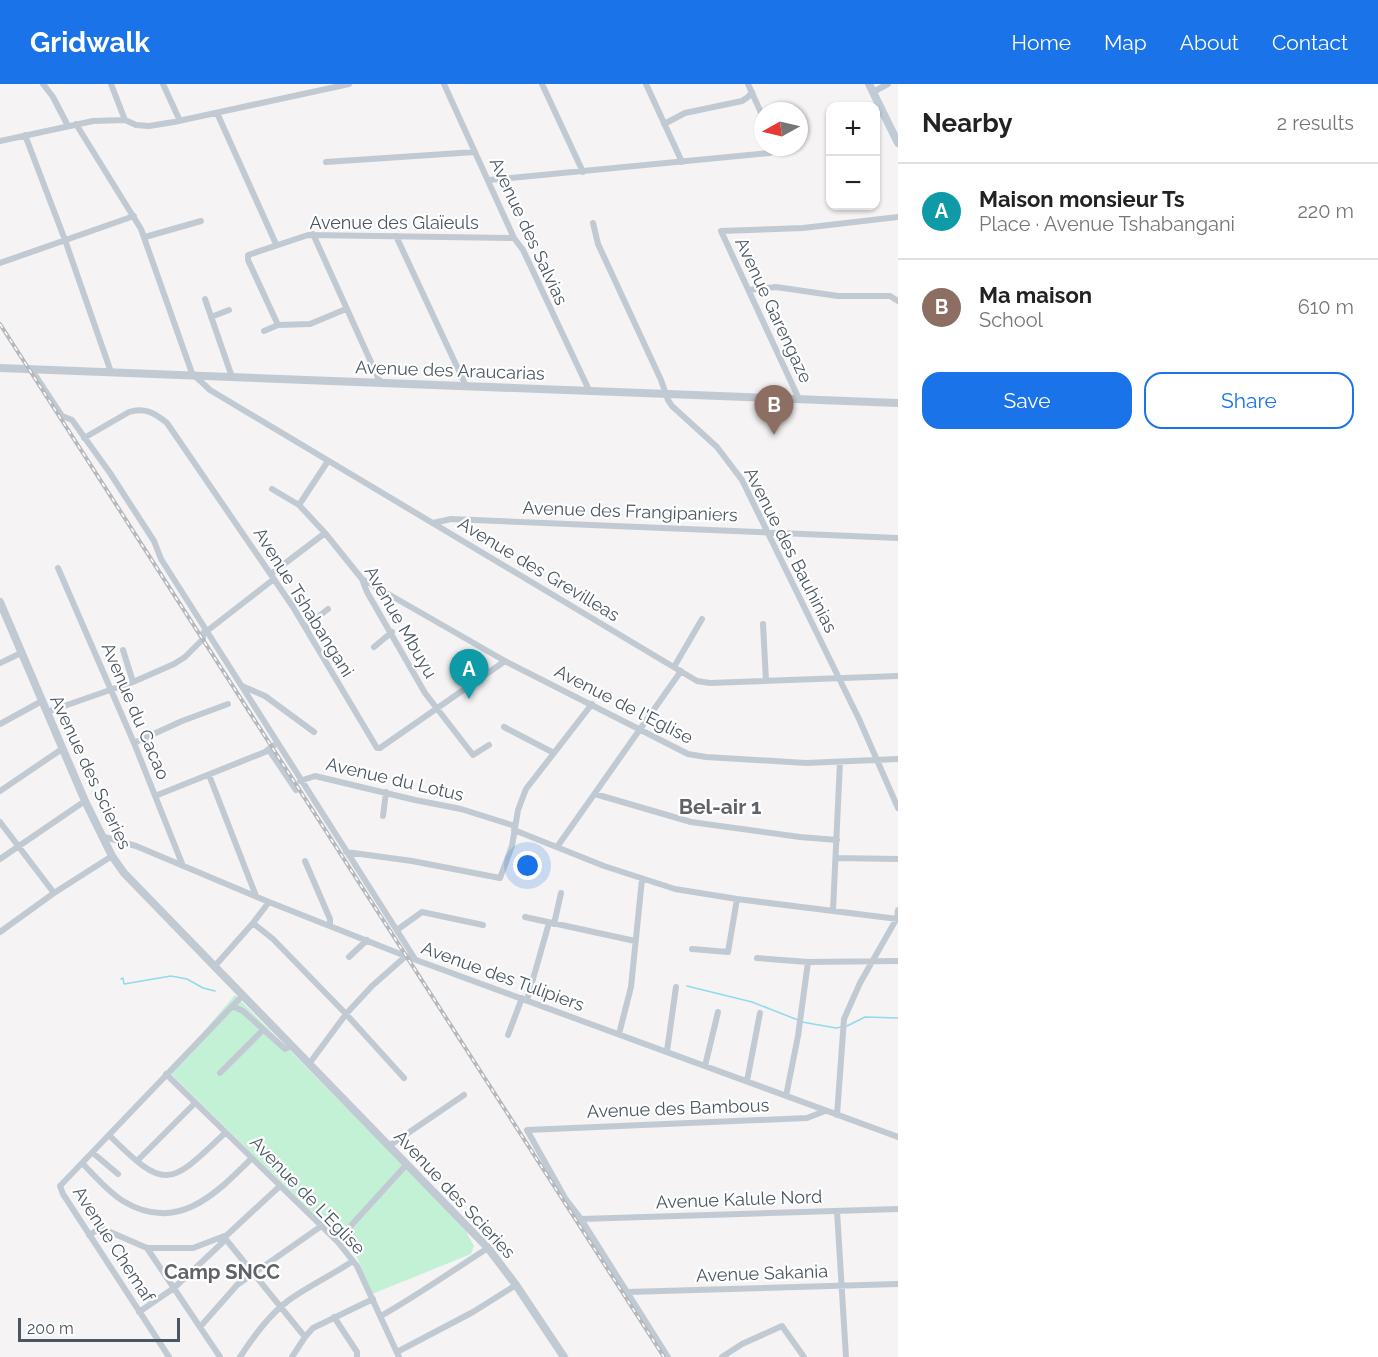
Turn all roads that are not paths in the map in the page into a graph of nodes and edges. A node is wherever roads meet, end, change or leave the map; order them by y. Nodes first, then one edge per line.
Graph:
1 (43, 84) edge
2 (111, 84) edge
3 (163, 84) edge
4 (349, 84) edge
5 (444, 84) edge
6 (542, 84) edge
7 (646, 84) edge
8 (748, 84) edge
9 (888, 84) edge
10 (871, 88) edge
11 (752, 92) junction
12 (756, 102) edge
13 (217, 113) junction
14 (125, 120) junction
15 (180, 121) junction
16 (76, 124) junction
17 (664, 124) junction
18 (68, 126) junction
19 (25, 135) junction
20 (897, 138) edge
21 (0, 141) edge
22 (475, 152) junction
23 (754, 155) edge
24 (326, 162) dead end
25 (682, 162) junction
26 (583, 172) junction
27 (489, 180) junction
28 (134, 216) junction
29 (898, 217) edge
30 (201, 222) dead end
31 (593, 224) dead end
32 (313, 234) junction
33 (396, 236) junction
34 (145, 237) junction
35 (514, 237) junction
36 (65, 240) junction
37 (276, 244) junction
38 (0, 263) edge
39 (749, 290) junction
40 (205, 299) dead end
41 (898, 300) edge
42 (346, 309) junction
43 (229, 310) dead end
44 (211, 317) junction
45 (278, 325) junction
46 (264, 331) dead end
47 (0, 369) edge
48 (31, 369) junction
49 (111, 372) junction
50 (194, 376) junction
51 (232, 377) junction
52 (380, 382) junction
53 (466, 386) junction
54 (589, 390) junction
55 (666, 393) junction
56 (799, 399) junction
57 (898, 403) edge
58 (84, 438) junction
59 (328, 461) junction
60 (273, 489) dead end
61 (299, 505) junction
62 (432, 523) junction
63 (766, 531) junction
64 (325, 533) junction
65 (898, 538) edge
66 (58, 568) dead end
67 (272, 576) junction
68 (362, 579) junction
69 (0, 602) edge
70 (328, 609) dead end
71 (702, 619) dead end
72 (763, 624) dead end
73 (305, 627) junction
74 (207, 631) junction
75 (392, 632) junction
76 (374, 647) dead end
77 (123, 650) dead end
78 (21, 653) junction
79 (505, 661) junction
80 (0, 663) edge
81 (678, 669) junction
82 (898, 676) edge
83 (839, 679) junction
84 (766, 681) junction
85 (134, 682) junction
86 (241, 686) junction
87 (111, 689) junction
88 (42, 701) junction
89 (228, 704) dead end
90 (592, 704) junction
91 (437, 710) junction
92 (47, 712) junction
93 (0, 724) edge
94 (504, 727) dead end
95 (640, 730) junction
96 (314, 732) dead end
97 (134, 743) junction
98 (277, 743) junction
99 (489, 746) dead end
100 (62, 749) junction
101 (269, 750) junction
102 (554, 753) junction
103 (898, 759) edge
104 (878, 760) junction
105 (840, 762) junction
106 (208, 775) junction
107 (300, 781) junction
108 (296, 790) dead end
109 (0, 791) edge
110 (386, 792) junction
111 (595, 794) junction
112 (155, 796) junction
113 (85, 801) junction
114 (898, 808) edge
115 (383, 816) dead end
116 (0, 822) edge
117 (515, 828) junction
118 (101, 836) junction
119 (837, 840) junction
120 (19, 846) junction
121 (557, 847) junction
122 (346, 852) junction
123 (112, 856) junction
124 (836, 858) junction
125 (0, 859) edge
126 (898, 859) edge
127 (305, 861) dead end
128 (183, 867) junction
129 (642, 879) junction
130 (54, 893) junction
131 (561, 893) dead end
132 (256, 896) junction
133 (736, 899) junction
134 (269, 902) junction
135 (833, 910) junction
136 (898, 910) edge
137 (525, 917) dead end
138 (897, 919) edge
139 (253, 923) junction
140 (551, 923) junction
141 (483, 925) dead end
142 (330, 926) junction
143 (397, 930) junction
144 (0, 932) edge
145 (367, 940) junction
146 (635, 941) junction
147 (692, 949) dead end
148 (406, 956) junction
149 (349, 957) dead end
150 (757, 958) dead end
151 (415, 959) junction
152 (898, 961) edge
153 (808, 962) junction
154 (872, 962) junction
155 (214, 967) junction
156 (676, 987) dead end
157 (242, 996) junction
158 (525, 999) junction
159 (232, 1006) junction
160 (718, 1012) dead end
161 (760, 1013) dead end
162 (346, 1014) junction
163 (263, 1030) junction
164 (619, 1034) junction
165 (508, 1035) dead end
166 (292, 1046) junction
167 (667, 1052) junction
168 (309, 1064) junction
169 (705, 1066) junction
170 (220, 1073) dead end
171 (166, 1074) junction
172 (404, 1078) dead end
173 (747, 1081) junction
174 (464, 1095) dead end
175 (786, 1096) junction
176 (195, 1103) junction
177 (825, 1111) junction
178 (837, 1115) junction
179 (225, 1133) junction
180 (110, 1136) junction
181 (898, 1137) edge
182 (389, 1146) junction
183 (93, 1153) junction
184 (252, 1158) junction
185 (137, 1161) junction
186 (82, 1163) junction
187 (407, 1164) junction
188 (117, 1174) dead end
189 (280, 1186) junction
190 (898, 1209) edge
191 (837, 1211) junction
192 (581, 1219) junction
193 (320, 1227) junction
194 (89, 1235) junction
195 (224, 1237) junction
196 (336, 1241) junction
197 (147, 1248) junction
198 (488, 1248) junction
199 (353, 1261) junction
200 (253, 1273) junction
201 (898, 1284) edge
202 (516, 1285) junction
203 (841, 1286) junction
204 (174, 1288) junction
205 (628, 1293) junction
206 (373, 1299) junction
207 (280, 1308) junction
208 (139, 1312) junction
209 (381, 1316) junction
210 (334, 1317) junction
211 (200, 1327) junction
212 (305, 1337) junction
213 (398, 1354) edge
214 (169, 1357) edge
215 (220, 1357) edge
216 (240, 1357) edge
217 (292, 1357) edge
218 (357, 1357) edge
219 (564, 1357) edge
220 (668, 1357) edge
221 (722, 1357) edge
222 (804, 1357) edge
223 (846, 1357) edge

1 - 18 street
2 - 14 street
3 - 15 street
4 - 13 street
5 - 22 street, Avenue des Salvias
6 - 26 street
7 - 17 street
8 - 11 street
9 - 10 street
10 - 20 main road
11 - 12 street
11 - 17 street
13 - 15 street
13 - 37 street
14 - 15 street
14 - 16 street
16 - 18 street
16 - 28 street
17 - 25 street
18 - 19 street
19 - 21 street
19 - 36 street
22 - 24 street
22 - 27 street, Avenue des Salvias
23 - 25 street
25 - 26 street
26 - 27 street
27 - 35 street, Avenue des Salvias
28 - 34 street
28 - 36 street
29 - 39 street, Avenue Garengaze
30 - 34 street
31 - 55 street, Avenue des Bauhinias
32 - 33 street, Avenue des Glaïeuls
32 - 37 street, Avenue des Glaïeuls
32 - 42 street
33 - 35 street, Avenue des Glaïeuls
33 - 53 street
34 - 50 street
35 - 54 street, Avenue des Salvias
36 - 38 street
36 - 49 street
37 - 45 street, Avenue des Glaïeuls
39 - 41 street
39 - 56 street, Avenue Garengaze
40 - 44 street
42 - 45 street
42 - 52 street
43 - 44 street
44 - 51 street
45 - 46 street
47 - 48 street, Avenue des Araucarias
48 - 49 street, Avenue des Araucarias
48 - 58 street, Avenue du Lotus
49 - 50 street, Avenue des Araucarias
50 - 51 street, Avenue des Araucarias
50 - 59 street, Avenue des Grevilleas
51 - 52 street, Avenue des Araucarias
52 - 53 street, Avenue des Araucarias
53 - 54 street, Avenue des Araucarias
54 - 55 street, Avenue des Araucarias
55 - 56 street, Avenue des Araucarias
55 - 63 street, Avenue des Bauhinias
56 - 57 street, Avenue des Araucarias
58 - 67 street, Avenue Tshabangani
58 - 74 street, Avenue du Lotus
59 - 61 street
59 - 62 street, Avenue des Grevilleas
60 - 61 street, Avenue Mbuyu
61 - 64 street, Avenue Mbuyu
62 - 63 street, Avenue des Frangipaniers
62 - 81 street, Avenue des Grevilleas
63 - 65 street, Avenue des Frangipaniers
63 - 83 street, Avenue des Bauhinias
64 - 67 street
64 - 68 street, Avenue Mbuyu
66 - 87 street, Avenue du Cacao
67 - 73 street, Avenue Tshabangani
67 - 74 street
68 - 75 street, Avenue Mbuyu
68 - 79 street, Avenue de l'Eglise
69 - 78 street, Avenue des Scieries
70 - 73 street
71 - 81 street
72 - 84 street
73 - 91 street, Avenue Tshabangani
74 - 85 street
74 - 86 street, Avenue du Lotus
75 - 76 street
75 - 91 street, Avenue Mbuyu
77 - 85 street
78 - 80 street
78 - 88 street, Avenue des Scieries
79 - 90 street, Avenue de l'Eglise
79 - 91 street, Avenue Tshabangani
81 - 84 street, Avenue des Grevilleas
81 - 95 street
82 - 83 street, Avenue des Grevilleas
83 - 84 street, Avenue des Grevilleas
83 - 104 street, Avenue des Bauhinias
85 - 87 street
86 - 96 street
86 - 98 street, Avenue du Lotus
87 - 92 street
87 - 97 street, Avenue du Cacao
88 - 92 street, Avenue des Scieries
88 - 93 street
89 - 97 street
90 - 95 street, Avenue de l'Eglise
90 - 102 street
91 - 99 street, Avenue Mbuyu
92 - 100 street, Avenue des Scieries
94 - 102 street
95 - 105 street, Avenue de l'Eglise
95 - 111 street
97 - 112 street, Avenue du Cacao
98 - 101 street
98 - 107 street, Avenue du Lotus
100 - 109 street
100 - 113 street, Avenue des Scieries
101 - 106 street
101 - 108 street
102 - 117 street
103 - 104 street, Avenue de l'Eglise
104 - 105 street, Avenue de l'Eglise
104 - 114 street, Avenue des Bauhinias
105 - 119 street
106 - 112 street
106 - 132 street
107 - 110 street, Avenue du Lotus
107 - 122 street
110 - 115 street
110 - 117 street, Avenue du Lotus
111 - 119 street
111 - 121 street
112 - 128 street, Avenue du Cacao
113 - 118 street, Avenue des Scieries
113 - 120 street
116 - 120 street
117 - 121 street, Avenue du Lotus
117 - 122 street
118 - 123 street, Avenue des Scieries
118 - 128 street, Avenue des Tulipiers
119 - 124 street
120 - 125 street
120 - 130 street
121 - 129 street, Avenue du Lotus
122 - 143 street
123 - 130 street
123 - 155 street, Avenue des Scieries
124 - 126 street
124 - 135 street
127 - 142 street
128 - 132 street, Avenue des Tulipiers
129 - 133 street, Avenue du Lotus
129 - 146 street
130 - 144 street
131 - 140 street
132 - 134 street, Avenue des Tulipiers
133 - 135 street, Avenue du Lotus
133 - 147 street
134 - 139 street
134 - 142 street, Avenue des Tulipiers
135 - 138 street, Avenue du Lotus
136 - 138 street
137 - 140 street
138 - 154 street
139 - 155 street
139 - 162 street
140 - 146 street
140 - 158 street
141 - 143 street
142 - 145 street, Avenue des Tulipiers
143 - 151 street
145 - 148 street, Avenue des Tulipiers
145 - 149 street
146 - 164 street
148 - 151 street, Avenue des Tulipiers
148 - 162 street
150 - 153 street
151 - 158 street, Avenue des Tulipiers
152 - 154 street
153 - 154 street
153 - 175 street
154 - 178 street
155 - 157 street, Avenue des Scieries
156 - 167 street
157 - 159 street, Avenue Chemaf
157 - 166 street, Avenue des Scieries
158 - 164 street, Avenue des Tulipiers
158 - 165 street
159 - 163 street
159 - 171 street, Avenue Chemaf
160 - 169 street
161 - 173 street
162 - 168 street
162 - 172 street
163 - 166 street
163 - 170 street
164 - 167 street, Avenue des Tulipiers
166 - 168 street, Avenue des Scieries
167 - 169 street, Avenue des Tulipiers
168 - 182 street, Avenue des Scieries
169 - 173 street, Avenue des Tulipiers
171 - 176 street, Avenue de L'Eglise
171 - 180 street, Avenue Chemaf
173 - 175 street, Avenue des Tulipiers
174 - 182 street
175 - 177 street, Avenue des Tulipiers
176 - 179 street, Avenue de L'Eglise
176 - 185 street
177 - 178 street, Avenue des Tulipiers
177 - 192 street, Avenue des Bambous
178 - 181 street, Avenue des Tulipiers
179 - 184 street, Avenue de L'Eglise
179 - 185 street
180 - 183 street, Avenue Chemaf
180 - 185 street
182 - 187 street, Avenue des Scieries
183 - 186 street, Avenue Chemaf
183 - 188 street
184 - 186 street
184 - 189 street, Avenue de L'Eglise
186 - 194 street, Avenue Chemaf
187 - 196 street
187 - 198 street, Avenue des Scieries
189 - 193 street, Avenue de L'Eglise
189 - 195 street
190 - 191 street, Avenue Kalule Nord
191 - 192 street, Avenue Kalule Nord
191 - 203 street
192 - 205 street
193 - 196 street, Avenue de L'Eglise
193 - 200 street
194 - 197 street
194 - 208 street, Avenue Chemaf
195 - 197 street
195 - 200 street
195 - 204 street
196 - 199 street, Avenue de L'Eglise
197 - 204 street
198 - 202 street, Avenue des Scieries
198 - 209 street
199 - 206 street, Avenue de L'Eglise
199 - 207 street
200 - 207 street
200 - 211 street
201 - 203 street, Avenue Sakania
202 - 213 street
202 - 219 street, Avenue des Scieries
203 - 205 street, Avenue Sakania
203 - 223 street
204 - 208 street
204 - 211 street
205 - 220 street
206 - 209 street, Avenue de L'Eglise
206 - 210 street
207 - 212 street
207 - 216 street
208 - 214 street, Avenue Chemaf
209 - 213 street, Avenue de L'Eglise
210 - 212 street
210 - 218 street
211 - 215 street
212 - 217 street
221 - 222 street

